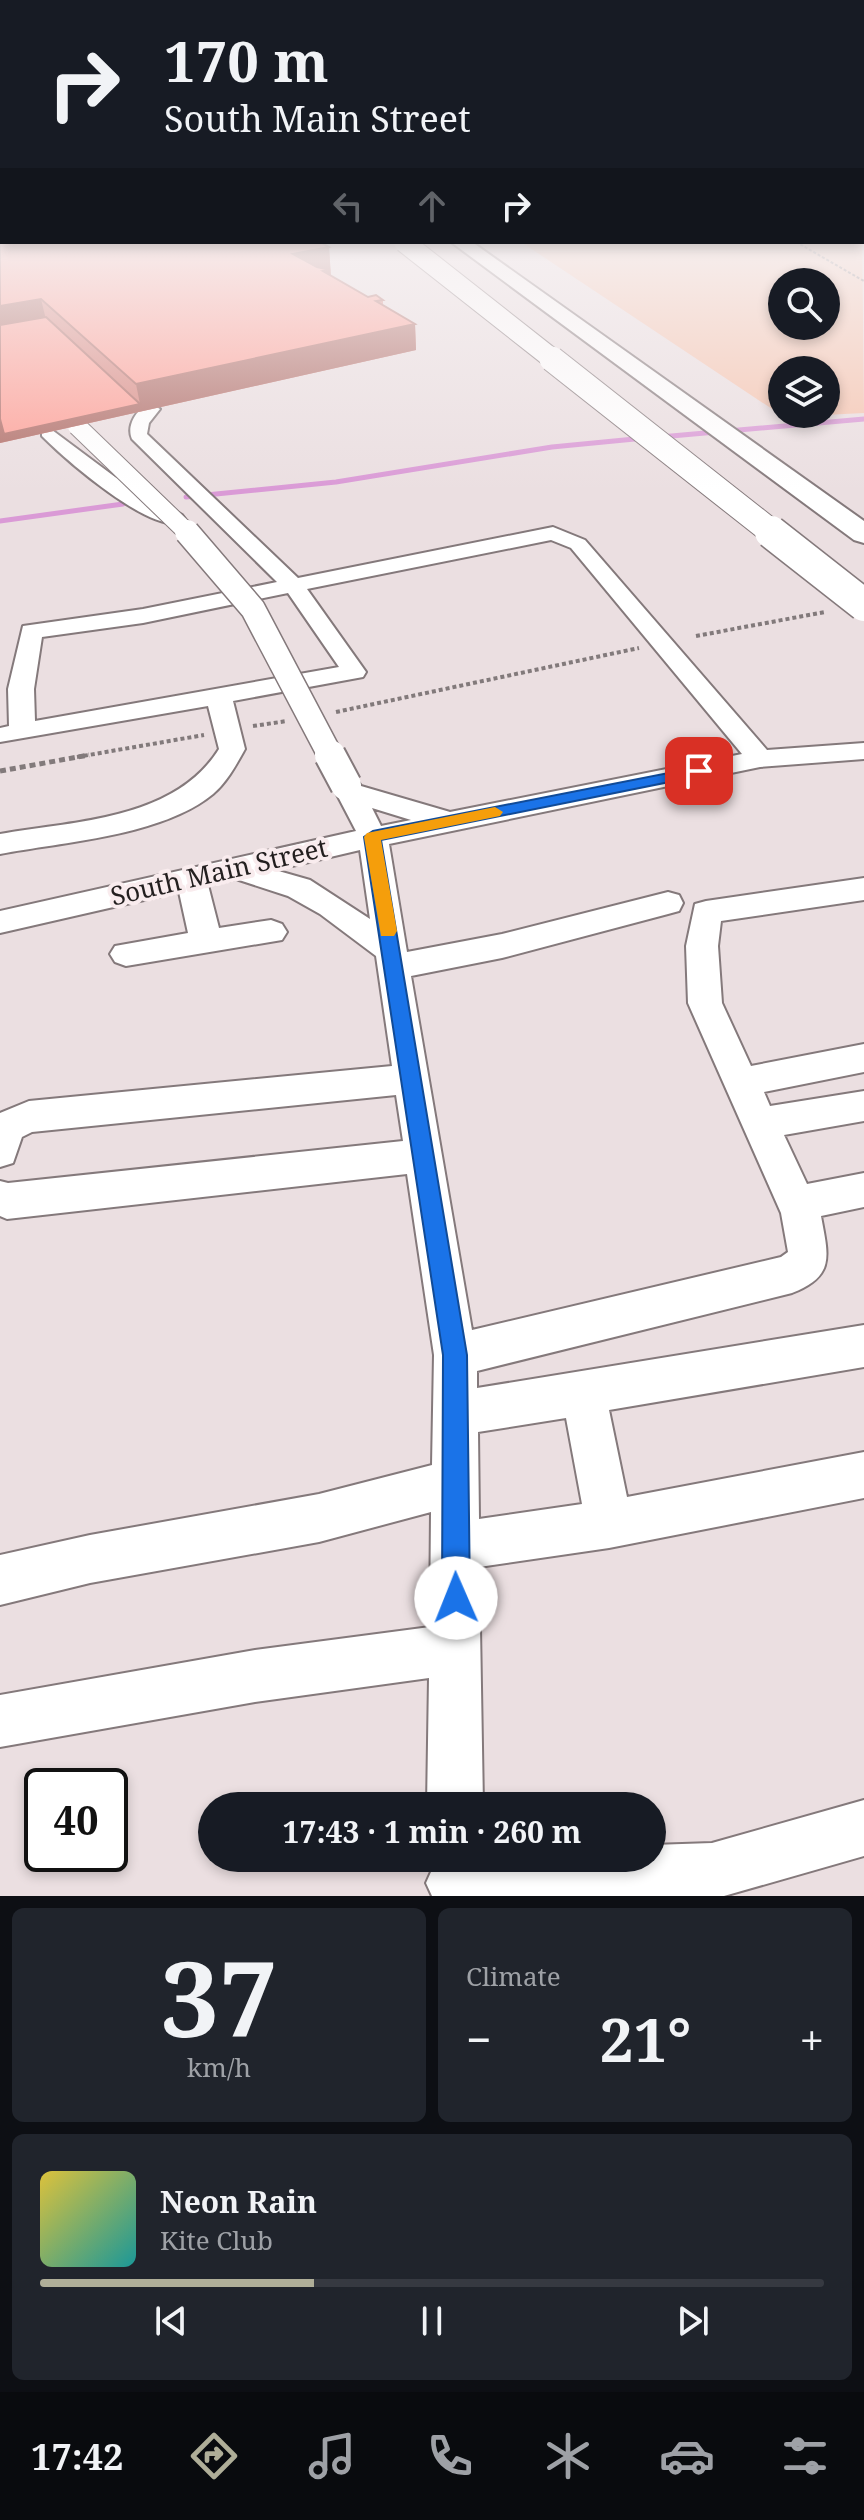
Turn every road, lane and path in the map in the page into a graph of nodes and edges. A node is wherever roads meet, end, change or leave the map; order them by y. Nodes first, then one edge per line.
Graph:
1 (496, 314) edge
2 (560, 314) edge
3 (170, 396) edge
4 (77, 426) edge
5 (48, 432) edge
6 (175, 519) junction
7 (864, 534) edge
8 (293, 585) junction
9 (864, 605) edge
10 (836, 610) dead end
11 (696, 636) dead end
12 (219, 698) junction
13 (11, 733) edge
14 (864, 751) edge
15 (760, 759) junction
16 (347, 788) junction
17 (447, 821) junction
18 (373, 837) junction
19 (0, 844) edge
20 (236, 868) junction
21 (191, 878) junction
22 (864, 889) edge
23 (668, 903) dead end
24 (0, 922) edge
25 (271, 932) dead end
26 (206, 942) junction
27 (126, 954) dead end
28 (392, 959) junction
29 (864, 1058) edge
30 (411, 1079) junction
31 (743, 1082) junction
32 (864, 1106) edge
33 (761, 1123) junction
34 (0, 1151) edge
35 (423, 1156) junction
36 (864, 1190) edge
37 (0, 1198) edge
38 (797, 1203) junction
39 (864, 1346) edge
40 (455, 1355) junction
41 (583, 1392) junction
42 (455, 1414) junction
43 (864, 1475) edge
44 (455, 1482) junction
45 (609, 1524) junction
46 (455, 1546) junction
47 (0, 1580) edge
48 (457, 1649) junction
49 (0, 1721) edge
50 (455, 1792) edge
51 (864, 1828) edge
52 (455, 1879) edge

1 - 9 highway, bridge
2 - 7 highway
3 - 8 street
4 - 6 street, bridge
5 - 6 street
6 - 16 street, bridge
8 - 12 street
8 - 13 street
8 - 15 street
10 - 11 path
12 - 13 street
12 - 19 street
14 - 15 street, South Main Street
15 - 17 street, South Main Street
16 - 17 street
16 - 18 street
17 - 18 street, South Main Street
18 - 20 street, South Main Street
18 - 28 street
20 - 21 street, South Main Street
20 - 28 street
21 - 24 street, South Main Street
21 - 26 street
22 - 31 street
23 - 28 street
25 - 26 street
26 - 27 street
28 - 30 street
29 - 31 street
30 - 34 street
30 - 35 street
31 - 33 street
32 - 33 street
33 - 38 street
35 - 37 street
35 - 40 street
36 - 38 street
38 - 40 street
39 - 41 street
40 - 42 street
41 - 42 street
41 - 45 street
42 - 44 street
43 - 45 street
44 - 46 street
44 - 47 street
45 - 46 street
46 - 48 street
48 - 49 street
48 - 50 street
51 - 52 street

